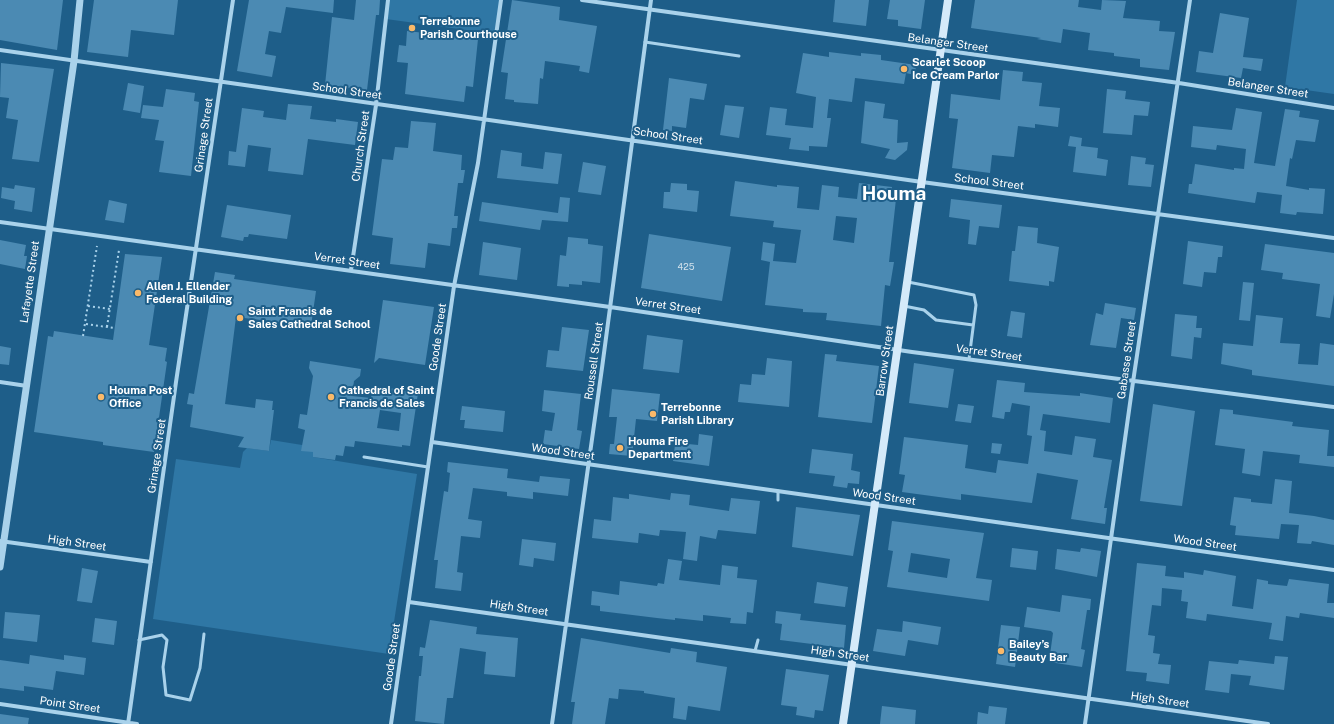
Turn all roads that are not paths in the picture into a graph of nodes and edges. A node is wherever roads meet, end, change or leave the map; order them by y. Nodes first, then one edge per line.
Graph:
1 (80, 0) edge
2 (232, 0) edge
3 (388, 0) edge
4 (501, 0) edge
5 (582, 0) edge
6 (651, 0) edge
7 (948, 0) edge
8 (1190, 0) edge
9 (650, 9) junction
10 (645, 42) junction
11 (0, 50) edge
12 (940, 51) junction
13 (738, 56) dead end
14 (74, 61) junction
15 (220, 83) junction
16 (1179, 83) junction
17 (376, 105) junction
18 (1334, 108) edge
19 (484, 119) junction
20 (632, 140) junction
21 (922, 182) junction
22 (1159, 213) junction
23 (0, 222) edge
24 (49, 229) junction
25 (1334, 238) edge
26 (197, 250) junction
27 (351, 270) junction
28 (908, 282) junction
29 (454, 286) junction
30 (904, 306) junction
31 (610, 307) junction
32 (974, 325) junction
33 (898, 350) junction
34 (969, 360) junction
35 (0, 382) edge
36 (1133, 382) junction
37 (26, 386) junction
38 (1334, 407) edge
39 (432, 442) junction
40 (364, 457) dead end
41 (588, 465) junction
42 (428, 467) junction
43 (778, 491) junction
44 (778, 500) dead end
45 (875, 505) junction
46 (1112, 539) junction
47 (2, 541) edge
48 (151, 562) junction
49 (0, 567) edge
50 (1334, 570) edge
51 (409, 602) junction
52 (567, 623) junction
53 (204, 634) dead end
54 (139, 640) junction
55 (758, 640) dead end
56 (756, 651) junction
57 (851, 665) junction
58 (1089, 698) junction
59 (0, 704) edge
60 (128, 723) edge
61 (137, 724) edge
62 (392, 724) edge
63 (552, 724) edge
64 (843, 724) edge
65 (1085, 724) edge
66 (1268, 724) edge

1 - 14 street, Lafayette Street
2 - 15 street, Grinage Street
3 - 17 street, Church Street
4 - 19 street, Goode Street
5 - 9 street, Belanger Street
6 - 9 street, Roussell Street
7 - 12 main road, Barrow Street
8 - 16 street, Gabasse Street
9 - 10 street, Roussell Street
9 - 12 street, Belanger Street
10 - 13 lane
10 - 20 street, Roussell Street
11 - 14 street, School Street
12 - 16 street, Belanger Street
12 - 21 main road, Barrow Street
14 - 15 street, School Street
14 - 24 street, Lafayette Street
15 - 17 street, School Street
15 - 26 street, Grinage Street
16 - 18 street, Belanger Street
16 - 22 street, Gabasse Street
17 - 19 street, School Street
17 - 27 street, Church Street
19 - 20 street, School Street
19 - 29 street, Goode Street
20 - 21 street, School Street
20 - 31 street, Roussell Street
21 - 22 street, School Street
21 - 28 main road, Barrow Street
22 - 25 street, School Street
22 - 36 street, Gabasse Street
23 - 24 street, Verret Street
24 - 26 street, Verret Street
24 - 37 street, Lafayette Street
26 - 27 street, Verret Street
26 - 48 street, Grinage Street
27 - 29 street, Verret Street
28 - 30 main road, Barrow Street
28 - 32 lane
29 - 31 street, Verret Street
29 - 39 street, Goode Street
30 - 32 lane
30 - 33 main road, Barrow Street
31 - 33 street, Verret Street
31 - 41 street, Roussell Street
32 - 34 lane
33 - 34 street, Verret Street
33 - 45 main road, Barrow Street
34 - 36 street, Verret Street
35 - 37 street
36 - 38 street, Verret Street
36 - 46 street, Gabasse Street
37 - 47 street, Lafayette Street
39 - 41 street, Wood Street
39 - 42 street, Goode Street
40 - 42 lane
41 - 43 street, Wood Street
41 - 52 street, Roussell Street
42 - 51 street, Goode Street
43 - 44 lane
43 - 45 street, Wood Street
45 - 46 street, Wood Street
45 - 57 main road, Barrow Street
46 - 50 street, Wood Street
46 - 58 street, Gabasse Street
47 - 48 street, High Street
47 - 49 street, Lafayette Street
48 - 54 street, Grinage Street
51 - 52 street, High Street
51 - 62 street, Goode Street
52 - 56 street, High Street
52 - 63 street, Roussell Street
53 - 54 lane
54 - 60 street, Grinage Street
55 - 56 lane
56 - 57 street, High Street
57 - 58 street, High Street
57 - 64 main road, Barrow Street
58 - 65 street, Gabasse Street
58 - 66 street, High Street
59 - 60 street, Point Street
60 - 61 street, Point Street

